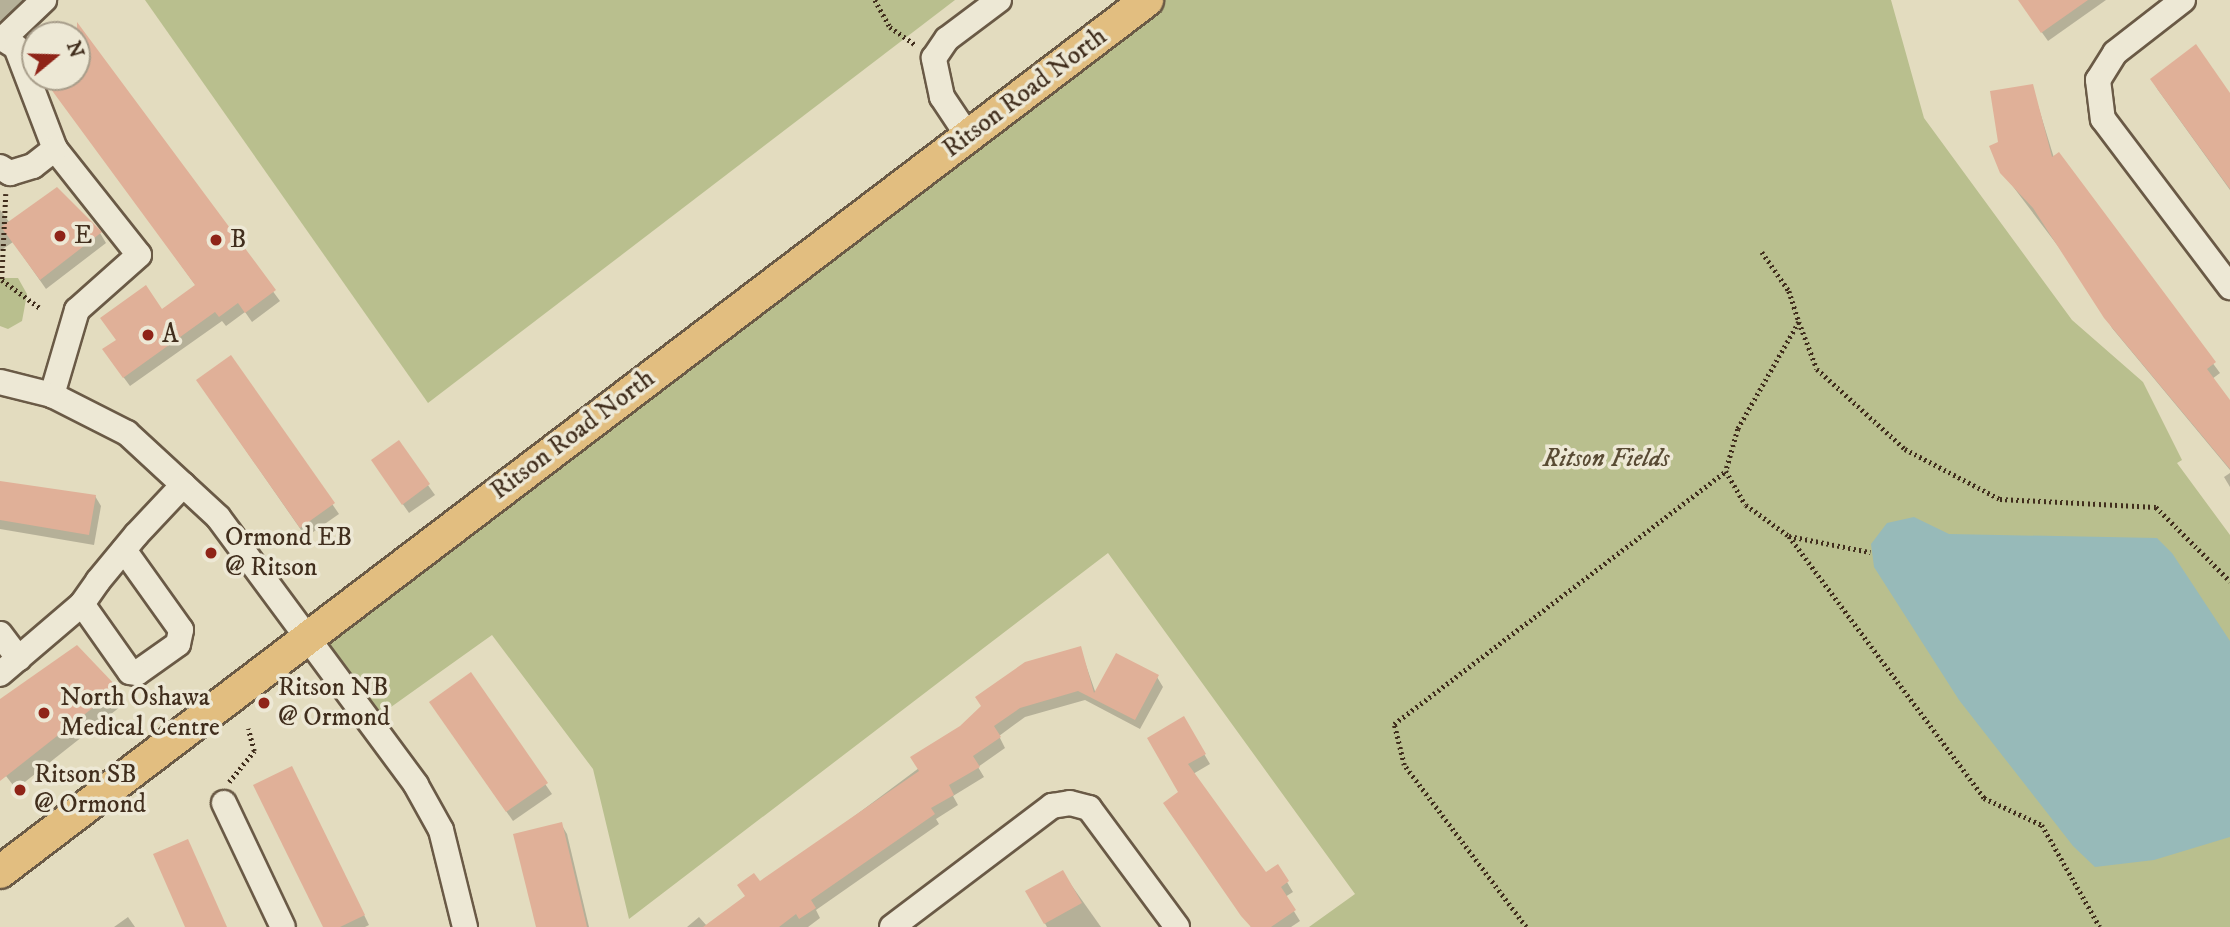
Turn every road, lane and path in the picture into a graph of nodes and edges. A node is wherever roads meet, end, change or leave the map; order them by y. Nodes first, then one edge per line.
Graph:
1 (44, 0) edge
2 (875, 0) edge
3 (999, 0) edge
4 (1147, 0) edge
5 (2183, 0) edge
6 (2, 37) edge
7 (934, 58) junction
8 (968, 136) junction
9 (55, 149) junction
10 (5, 170) edge
11 (1762, 252) dead end
12 (2230, 286) edge
13 (40, 308) dead end
14 (1799, 322) junction
15 (0, 382) edge
16 (52, 396) junction
17 (1726, 471) junction
18 (183, 485) junction
19 (1789, 536) junction
20 (124, 550) junction
21 (1870, 552) dead end
22 (2230, 581) edge
23 (82, 604) junction
24 (0, 634) edge
25 (308, 639) junction
26 (9, 666) edge
27 (248, 729) dead end
28 (224, 803) joint
29 (0, 872) edge
30 (283, 927) edge
31 (465, 927) edge
32 (892, 927) edge
33 (1177, 927) edge
34 (1526, 927) edge
35 (2100, 927) edge

1 - 6 street
2 - 7 path
3 - 7 street
4 - 8 main road, Ritson Road North
5 - 12 street
6 - 9 street
7 - 8 street
8 - 25 main road, Ritson Road North
9 - 10 street
9 - 16 street
10 - 13 path
11 - 14 path
14 - 17 path
14 - 22 path
15 - 16 street
16 - 18 street
17 - 19 path
17 - 34 path
18 - 20 street
18 - 25 street
19 - 21 path
19 - 35 path
20 - 23 street
20 - 23 street
23 - 26 street
24 - 26 street
25 - 29 main road, Ritson Road North
25 - 31 street
27 - 28 path
28 - 30 street
32 - 33 street

